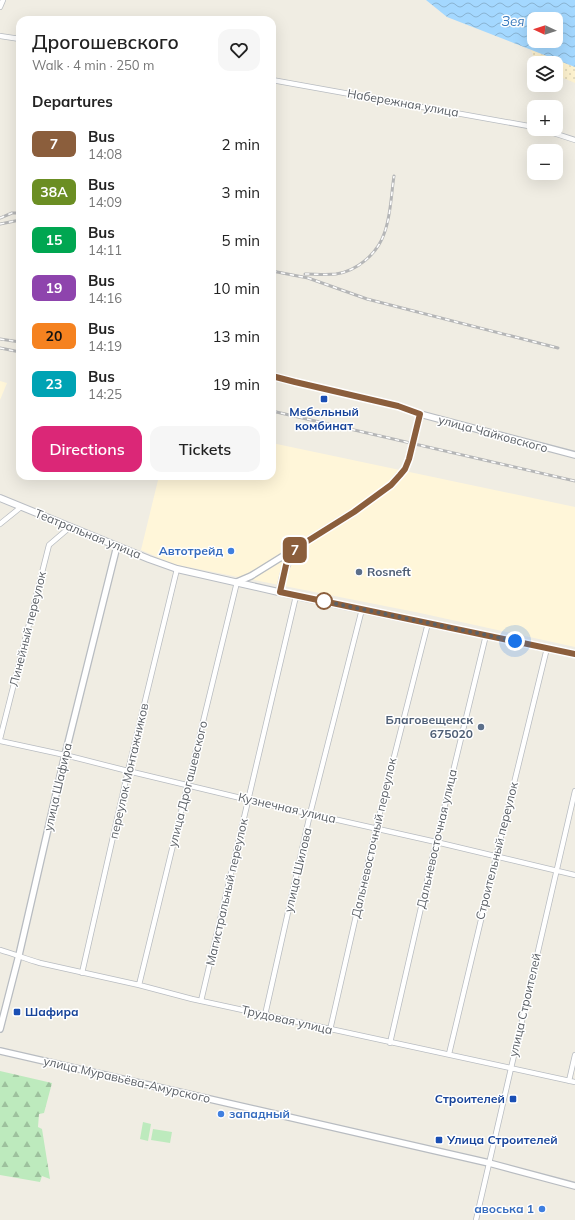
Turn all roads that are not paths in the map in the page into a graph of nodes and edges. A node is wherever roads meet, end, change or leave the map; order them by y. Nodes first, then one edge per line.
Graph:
1 (3, 0) edge
2 (0, 7) edge
3 (0, 36) edge
4 (16, 38) edge
5 (276, 81) edge
6 (527, 126) edge
7 (563, 136) edge
8 (575, 140) edge
9 (276, 377) edge
10 (420, 414) junction
11 (575, 455) edge
12 (0, 498) edge
13 (21, 507) junction
14 (0, 524) edge
15 (70, 527) junction
16 (117, 546) junction
17 (298, 547) junction
18 (176, 569) junction
19 (237, 582) junction
20 (280, 592) junction
21 (296, 596) junction
22 (362, 609) junction
23 (428, 623) junction
24 (486, 635) junction
25 (547, 648) junction
26 (575, 654) edge
27 (0, 740) edge
28 (65, 755) junction
29 (128, 771) junction
30 (188, 785) junction
31 (575, 791) edge
32 (249, 800) junction
33 (310, 814) junction
34 (376, 828) junction
35 (436, 842) junction
36 (496, 857) junction
37 (556, 871) junction
38 (575, 875) edge
39 (0, 950) edge
40 (19, 955) junction
41 (82, 973) junction
42 (139, 986) junction
43 (201, 1001) junction
44 (265, 1015) junction
45 (0, 1029) edge
46 (330, 1030) junction
47 (390, 1043) junction
48 (0, 1051) edge
49 (449, 1054) junction
50 (575, 1055) edge
51 (510, 1069) junction
52 (569, 1080) junction
53 (575, 1082) edge
54 (488, 1163) junction
55 (575, 1186) edge
56 (476, 1220) edge

1 - 2 street
3 - 4 street
5 - 6 street, Набережная улица
7 - 8 street
9 - 10 street, улица Чайковского
10 - 11 street, улица Чайковского
10 - 17 street
12 - 13 main road, Театральная улица
13 - 14 street
13 - 15 main road, Театральная улица
15 - 16 main road, Театральная улица
15 - 27 street, Линейный переулок
16 - 18 main road, Театральная улица
16 - 28 street, улица Шафира
17 - 19 street
17 - 20 street
18 - 19 main road, Театральная улица
18 - 29 street, переулок Монтажников
19 - 20 main road, Театральная улица
19 - 30 street, улица Дрогашевского
20 - 21 main road, Театральная улица
21 - 22 main road, Театральная улица
21 - 32 street, Магистральный переулок
22 - 23 main road, Театральная улица
22 - 33 street, улица Шилова
23 - 24 main road, Театральная улица
23 - 34 street, Дальневосточный переулок
24 - 25 main road, Театральная улица
24 - 35 street, Дальневосточная улица
25 - 26 main road, Театральная улица
25 - 36 street, Строительный переулок
27 - 28 street, Кузнечная улица
28 - 29 street, Кузнечная улица
28 - 40 street, улица Шафира
29 - 30 street, Кузнечная улица
29 - 41 street, переулок Монтажников
30 - 32 street, Кузнечная улица
30 - 42 street, улица Дрогашевского
31 - 37 street, улица Строителей
32 - 33 street, Кузнечная улица
32 - 43 street, Магистральный переулок
33 - 34 street, Кузнечная улица
33 - 44 street, улица Шилова
34 - 35 street, Кузнечная улица
34 - 46 street, Дальневосточный переулок
35 - 36 street, Кузнечная улица
35 - 47 street, Дальневосточная улица
36 - 37 street, Кузнечная улица
36 - 49 street, Строительный переулок
37 - 38 street, Кузнечная улица
37 - 51 street, улица Строителей
39 - 40 street, Трудовая улица
40 - 41 street, Трудовая улица
40 - 45 street, улица Шафира
41 - 42 street, Трудовая улица
42 - 43 street, Трудовая улица
43 - 44 street, Трудовая улица
44 - 46 street, Трудовая улица
46 - 47 street, Трудовая улица
47 - 49 street, Трудовая улица
48 - 54 street, улица Муравьёва-Амурского
49 - 51 street, Трудовая улица
50 - 52 street
51 - 52 street, Трудовая улица
51 - 54 street, улица Строителей
52 - 53 street, Трудовая улица
54 - 55 street
54 - 56 street, улица Строителей

